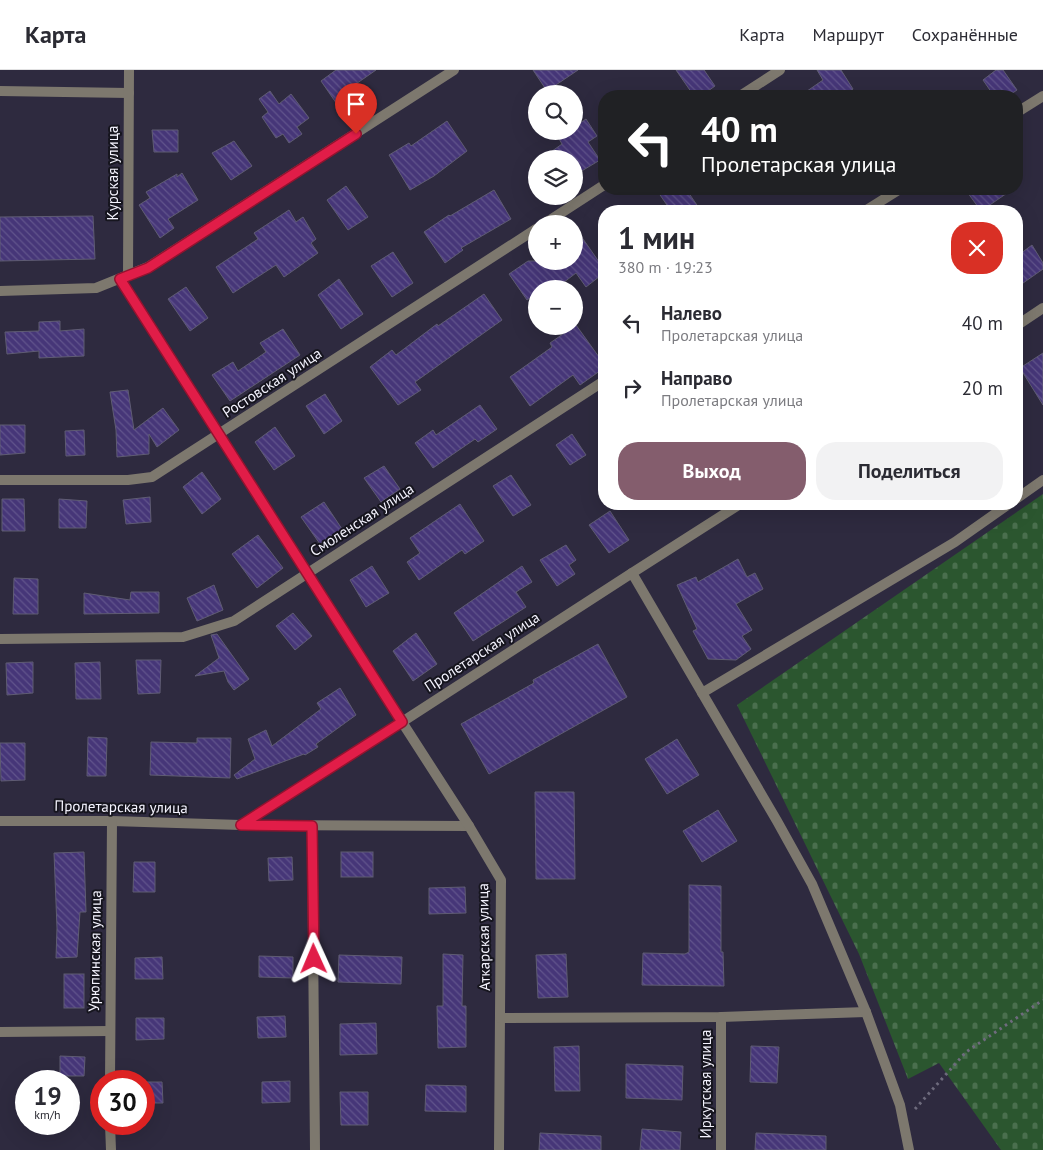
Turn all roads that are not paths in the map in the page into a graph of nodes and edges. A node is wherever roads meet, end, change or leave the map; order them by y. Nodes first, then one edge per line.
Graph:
1 (129, 70) edge
2 (454, 70) edge
3 (780, 70) edge
4 (749, 90) edge
5 (0, 91) edge
6 (129, 93) junction
7 (1043, 96) edge
8 (1023, 109) edge
9 (598, 189) edge
10 (890, 195) edge
11 (875, 205) edge
12 (558, 215) edge
13 (528, 234) edge
14 (124, 277) junction
15 (0, 291) edge
16 (1043, 308) edge
17 (1023, 321) edge
18 (598, 385) edge
19 (219, 435) junction
20 (0, 480) edge
21 (1043, 480) edge
22 (1023, 494) edge
23 (731, 510) edge
24 (1000, 510) edge
25 (307, 573) junction
26 (632, 573) junction
27 (0, 639) edge
28 (702, 693) junction
29 (402, 722) junction
30 (0, 821) edge
31 (112, 821) junction
32 (241, 825) junction
33 (312, 826) junction
34 (469, 826) junction
35 (866, 1012) junction
36 (721, 1017) junction
37 (500, 1018) junction
38 (110, 1031) junction
39 (0, 1032) edge
40 (110, 1070) edge
41 (110, 1135) edge
42 (110, 1150) edge
43 (315, 1150) edge
44 (499, 1150) edge
45 (721, 1150) edge
46 (909, 1150) edge

1 - 6 street, Курская улица
2 - 14 street
3 - 4 street
5 - 6 street
6 - 14 street, Курская улица
7 - 8 street
9 - 12 street
10 - 11 street
13 - 19 street, Ростовская улица
14 - 15 street
14 - 19 street
16 - 17 street
18 - 25 street, Смоленская улица
19 - 20 street, Ростовская улица
19 - 25 street
21 - 22 street
23 - 26 street, Пролетарская улица
24 - 28 street
25 - 27 street, Смоленская улица
25 - 29 street
26 - 28 street
26 - 29 street, Пролетарская улица
28 - 35 street
29 - 32 street, Пролетарская улица
29 - 34 street, Аткарская улица
30 - 31 street, Пролетарская улица
31 - 32 street, Пролетарская улица
31 - 38 street, Урюпинская улица
32 - 33 street, Пролетарская улица
33 - 34 street, Пролетарская улица
33 - 43 street
34 - 37 street, Аткарская улица
35 - 36 street
35 - 46 street
36 - 37 street
36 - 45 street, Иркутская улица
37 - 44 street, Аткарская улица
38 - 39 street
38 - 40 street, Урюпинская улица
41 - 42 street

